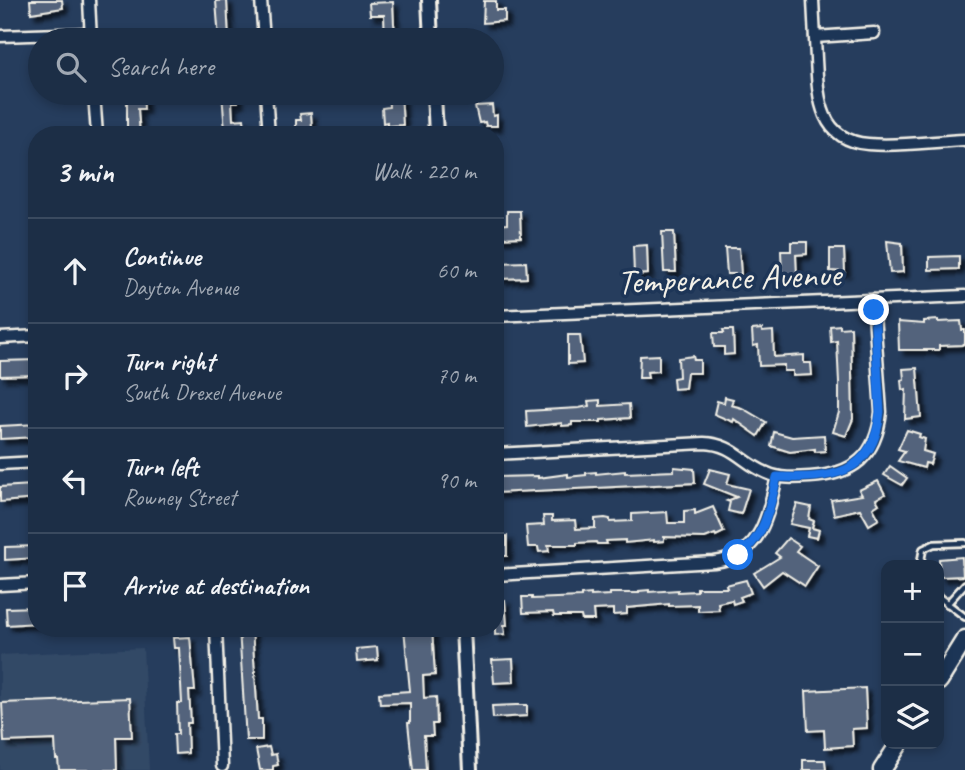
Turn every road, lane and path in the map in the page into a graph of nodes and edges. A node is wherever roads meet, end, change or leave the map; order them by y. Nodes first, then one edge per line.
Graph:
1 (89, 0) edge
2 (261, 0) edge
3 (429, 0) edge
4 (813, 0) edge
5 (91, 28) edge
6 (263, 28) edge
7 (430, 28) edge
8 (874, 33) dead end
9 (0, 36) edge
10 (28, 36) edge
11 (815, 37) junction
12 (95, 105) edge
13 (267, 105) edge
14 (434, 105) edge
15 (96, 126) edge
16 (268, 126) edge
17 (435, 126) edge
18 (965, 140) edge
19 (965, 296) edge
20 (873, 300) junction
21 (504, 316) edge
22 (28, 336) edge
23 (0, 338) edge
24 (504, 454) edge
25 (28, 462) edge
26 (0, 464) edge
27 (777, 477) junction
28 (965, 542) edge
29 (921, 560) edge
30 (504, 574) edge
31 (28, 583) edge
32 (965, 584) edge
33 (0, 585) edge
34 (944, 601) edge
35 (947, 604) junction
36 (965, 617) edge
37 (216, 637) edge
38 (463, 637) edge
39 (965, 639) edge
40 (944, 673) edge
41 (896, 749) edge
42 (222, 766) dead end
43 (470, 770) edge
44 (882, 770) edge

1 - 5 street
2 - 6 street
3 - 7 street
4 - 11 street
8 - 11 street
9 - 10 street
11 - 18 street
12 - 15 street
13 - 16 street
14 - 17 street
19 - 20 street, Temperance Avenue
20 - 21 street, Temperance Avenue
20 - 27 street
22 - 23 street
24 - 27 street
25 - 26 street
27 - 30 street
28 - 29 lane
31 - 33 street
32 - 35 lane
34 - 35 lane
35 - 36 lane
37 - 42 street
38 - 43 street
39 - 40 main road
41 - 44 main road

